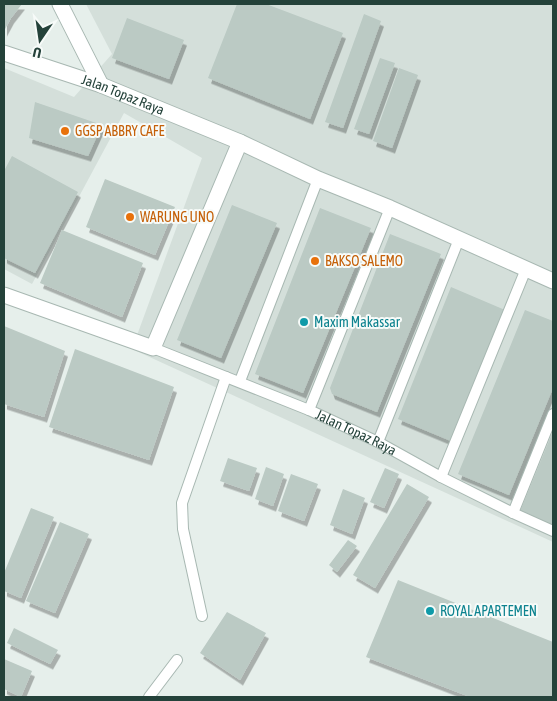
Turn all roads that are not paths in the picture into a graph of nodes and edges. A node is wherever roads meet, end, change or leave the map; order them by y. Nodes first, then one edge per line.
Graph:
1 (60, 4) edge
2 (4, 53) edge
3 (100, 85) junction
4 (240, 142) junction
5 (318, 179) junction
6 (390, 208) junction
7 (459, 239) junction
8 (526, 269) junction
9 (553, 281) edge
10 (4, 294) edge
11 (153, 348) junction
12 (226, 376) junction
13 (240, 381) junction
14 (309, 410) junction
15 (553, 414) edge
16 (378, 442) junction
17 (440, 477) junction
18 (513, 513) junction
19 (553, 531) edge
20 (202, 616) dead end
21 (177, 660) dead end
22 (149, 697) edge

1 - 3 street
2 - 3 street, Jalan Topaz Raya
3 - 4 street, Jalan Topaz Raya
4 - 5 street, Jalan Topaz Raya
4 - 11 street
5 - 6 street, Jalan Topaz Raya
5 - 13 lane
6 - 7 street, Jalan Topaz Raya
6 - 14 lane
7 - 8 street, Jalan Topaz Raya
7 - 16 lane
8 - 9 street, Jalan Topaz Raya
8 - 17 lane
10 - 11 street, Jalan Topaz Raya
11 - 12 lane, Jalan Topaz Raya
12 - 13 lane, Jalan Topaz Raya
12 - 20 lane
13 - 14 lane, Jalan Topaz Raya
14 - 16 lane, Jalan Topaz Raya
15 - 18 lane
16 - 17 lane, Jalan Topaz Raya
17 - 18 lane, Jalan Topaz Raya
18 - 19 lane, Jalan Topaz Raya
21 - 22 lane

